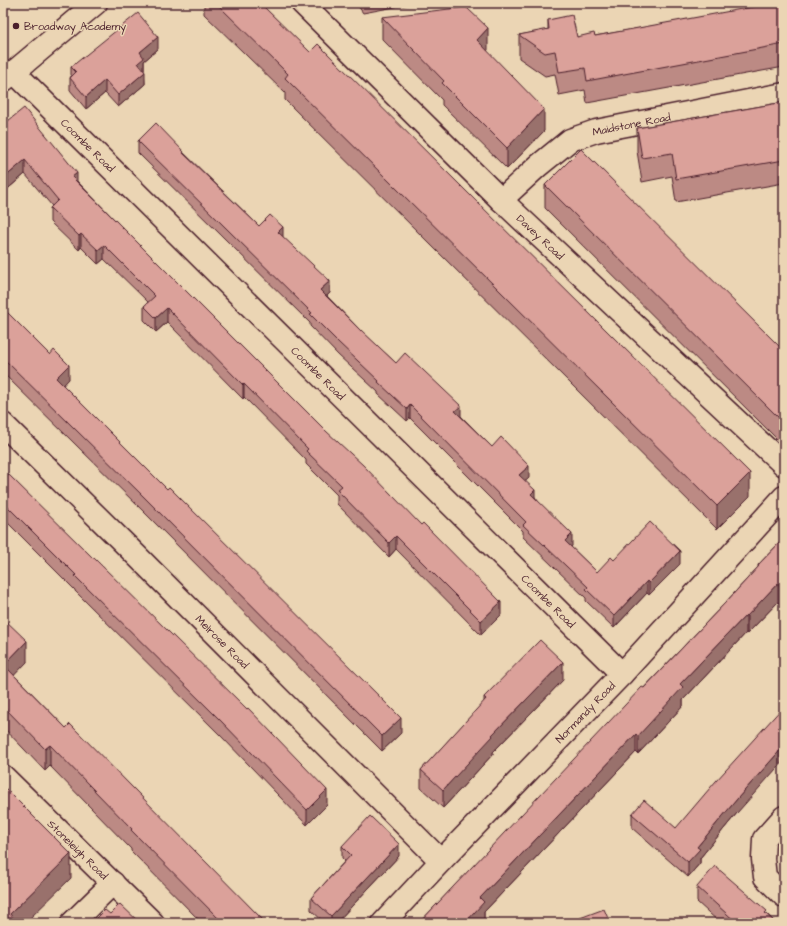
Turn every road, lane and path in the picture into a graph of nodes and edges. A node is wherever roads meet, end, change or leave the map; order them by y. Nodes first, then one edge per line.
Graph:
1 (96, 3) edge
2 (302, 3) edge
3 (8, 76) edge
4 (784, 94) edge
5 (501, 200) junction
6 (3, 424) edge
7 (784, 466) edge
8 (784, 497) edge
9 (622, 674) junction
10 (3, 776) edge
11 (784, 817) edge
12 (441, 861) junction
13 (113, 883) junction
14 (784, 896) edge
15 (72, 923) edge
16 (153, 923) edge
17 (383, 923) edge

1 - 3 street
2 - 5 street, Davey Road
3 - 9 street, Coombe Road
4 - 5 street, Maidstone Road
5 - 7 street, Davey Road
6 - 12 street, Melrose Road
8 - 9 street, Normandy Road
9 - 12 street, Normandy Road
10 - 13 street, Stoneleigh Road
11 - 14 street
12 - 17 street, Normandy Road
13 - 15 street
13 - 16 street, Stoneleigh Road

